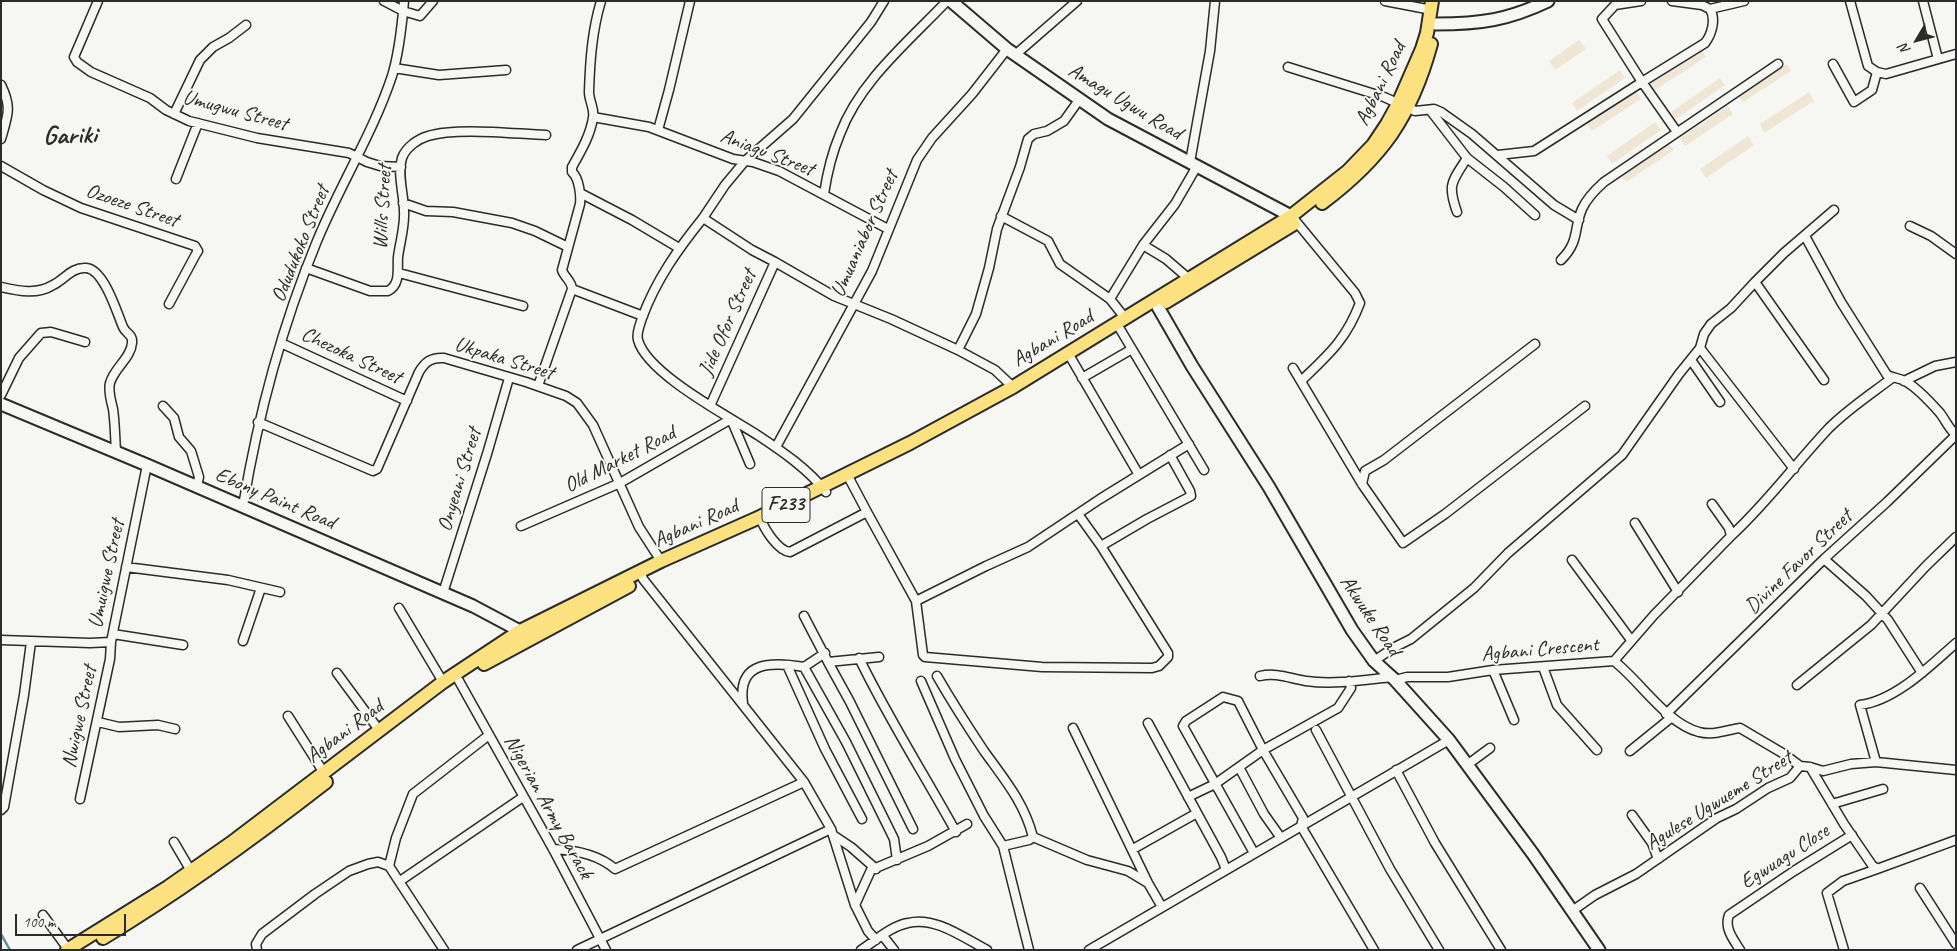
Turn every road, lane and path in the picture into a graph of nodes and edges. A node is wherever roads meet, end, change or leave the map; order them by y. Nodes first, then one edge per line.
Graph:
1 (98, 1) edge
2 (384, 1) edge
3 (404, 1) edge
4 (433, 1) edge
5 (601, 1) edge
6 (690, 1) edge
7 (884, 1) edge
8 (947, 1) edge
9 (951, 1) edge
10 (1077, 1) edge
11 (1215, 1) edge
12 (1385, 1) edge
13 (1548, 1) edge
14 (1641, 1) edge
15 (1672, 1) edge
16 (1744, 1) edge
17 (1850, 1) edge
18 (1923, 1) edge
19 (1434, 4) edge
20 (1710, 9) junction
21 (403, 11) junction
22 (1432, 24) junction
23 (246, 25) dead end
24 (1011, 52) junction
25 (1956, 54) edge
26 (1938, 59) junction
27 (1778, 64) dead end
28 (1833, 64) dead end
29 (1288, 67) dead end
30 (394, 68) junction
31 (506, 70) dead end
32 (1876, 72) junction
33 (1642, 82) junction
34 (1, 85) edge
35 (1079, 100) junction
36 (1403, 106) junction
37 (1430, 110) junction
38 (174, 114) junction
39 (593, 117) junction
40 (198, 123) junction
41 (658, 130) junction
42 (1677, 132) junction
43 (546, 135) dead end
44 (1, 139) edge
45 (357, 156) junction
46 (1498, 156) junction
47 (1467, 158) junction
48 (745, 161) junction
49 (1194, 164) junction
50 (1, 166) edge
51 (401, 167) junction
52 (176, 179) dead end
53 (580, 193) junction
54 (824, 194) junction
55 (403, 203) junction
56 (1834, 210) dead end
57 (1457, 212) dead end
58 (1535, 215) dead end
59 (1001, 216) junction
60 (703, 218) junction
61 (1294, 218) junction
62 (1579, 220) junction
63 (1910, 226) dead end
64 (888, 229) junction
65 (1805, 236) junction
66 (1143, 245) junction
67 (568, 247) junction
68 (679, 248) junction
69 (1956, 254) edge
70 (1561, 260) dead end
71 (775, 262) junction
72 (306, 268) junction
73 (399, 273) junction
74 (1188, 278) junction
75 (1755, 282) junction
76 (1, 287) edge
77 (572, 289) junction
78 (1110, 299) junction
79 (854, 303) junction
80 (1156, 303) junction
81 (169, 304) dead end
82 (523, 306) dead end
83 (643, 316) junction
84 (1123, 324) junction
85 (85, 342) dead end
86 (281, 343) junction
87 (1535, 344) dead end
88 (1700, 348) junction
89 (1132, 349) junction
90 (958, 350) junction
91 (1069, 356) junction
92 (1691, 360) junction
93 (1956, 362) edge
94 (1293, 368) dead end
95 (509, 378) junction
96 (1082, 378) junction
97 (1892, 378) junction
98 (1824, 380) dead end
99 (1302, 381) junction
100 (1904, 381) junction
101 (538, 386) junction
102 (1012, 386) junction
103 (1, 395) edge
104 (406, 401) junction
105 (1720, 402) dead end
106 (1, 404) edge
107 (163, 406) dead end
108 (710, 406) junction
109 (1585, 406) dead end
110 (731, 419) junction
111 (258, 422) junction
112 (1956, 435) edge
113 (1189, 444) junction
114 (776, 447) junction
115 (116, 451) junction
116 (1170, 455) junction
117 (750, 464) dead end
118 (147, 465) junction
119 (1794, 469) junction
120 (1204, 470) dead end
121 (1139, 475) junction
122 (849, 477) junction
123 (620, 483) junction
124 (1362, 484) junction
125 (197, 486) junction
126 (824, 489) junction
127 (1712, 504) dead end
128 (243, 506) junction
129 (867, 512) junction
130 (1078, 514) junction
131 (761, 520) junction
132 (1635, 523) dead end
133 (521, 526) dead end
134 (1731, 536) junction
135 (1956, 537) edge
136 (1101, 546) junction
137 (1824, 559) junction
138 (1572, 560) dead end
139 (661, 561) junction
140 (126, 567) junction
141 (642, 575) junction
142 (261, 588) junction
143 (280, 592) dead end
144 (1678, 592) junction
145 (442, 593) junction
146 (916, 601) junction
147 (399, 608) dead end
148 (1882, 613) junction
149 (804, 616) dead end
150 (523, 636) junction
151 (112, 638) junction
152 (1, 640) edge
153 (1631, 640) junction
154 (243, 641) dead end
155 (32, 642) junction
156 (1956, 643) edge
157 (183, 645) dead end
158 (824, 653) junction
159 (879, 657) dead end
160 (859, 658) junction
161 (1374, 661) junction
162 (1614, 661) junction
163 (828, 662) junction
164 (787, 665) junction
165 (804, 667) junction
166 (1544, 667) junction
167 (1493, 670) junction
168 (337, 673) dead end
169 (1922, 673) junction
170 (937, 676) dead end
171 (1260, 676) dead end
172 (1393, 679) junction
173 (459, 681) junction
174 (921, 681) dead end
175 (1349, 681) junction
176 (443, 682) junction
177 (1797, 685) dead end
178 (743, 703) junction
179 (1669, 715) junction
180 (288, 716) dead end
181 (1514, 720) dead end
182 (98, 722) junction
183 (1148, 723) dead end
184 (1073, 728) dead end
185 (175, 729) dead end
186 (379, 730) junction
187 (1316, 730) dead end
188 (489, 735) junction
189 (1450, 740) junction
190 (1490, 748) dead end
191 (1263, 750) junction
192 (1597, 750) dead end
193 (1630, 751) dead end
194 (1876, 762) junction
195 (1467, 765) junction
196 (1800, 766) junction
197 (1239, 767) junction
198 (1810, 767) junction
199 (1396, 770) junction
200 (1956, 770) edge
201 (324, 773) junction
202 (804, 782) junction
203 (1215, 784) junction
204 (1883, 789) dead end
205 (523, 797) junction
206 (1188, 797) junction
207 (1351, 797) junction
208 (80, 800) dead end
209 (1832, 804) junction
210 (1, 810) edge
211 (1197, 813) junction
212 (1632, 815) dead end
213 (862, 819) dead end
214 (967, 824) dead end
215 (1302, 826) junction
216 (913, 829) dead end
217 (832, 832) junction
218 (956, 832) junction
219 (1852, 835) junction
220 (1033, 837) junction
221 (1281, 838) junction
222 (1956, 840) edge
223 (174, 842) dead end
224 (1003, 846) junction
225 (554, 849) junction
226 (1133, 849) junction
227 (1254, 853) junction
228 (1658, 859) junction
229 (897, 860) junction
230 (390, 866) junction
231 (1227, 867) junction
232 (876, 869) junction
233 (1877, 869) junction
234 (191, 871) junction
235 (400, 881) junction
236 (1148, 883) junction
237 (1920, 888) dead end
238 (855, 905) junction
239 (1162, 907) junction
240 (1572, 911) junction
241 (43, 915) dead end
242 (600, 938) junction
243 (880, 938) junction
244 (1956, 944) edge
245 (442, 947) edge
246 (68, 950) edge
247 (83, 950) edge
248 (257, 950) edge
249 (432, 950) edge
250 (577, 950) edge
251 (606, 950) edge
252 (861, 950) edge
253 (894, 950) edge
254 (987, 950) edge
255 (1029, 950) edge
256 (1089, 950) edge
257 (1374, 950) edge
258 (1439, 950) edge
259 (1501, 950) edge
260 (1599, 950) edge
261 (1740, 950) edge
262 (1844, 950) edge

1 - 38 street, Umugwu Street
2 - 21 street
3 - 21 street, Odudukoko Street
4 - 21 street
5 - 39 street
6 - 41 street
7 - 48 street
8 - 54 street
9 - 24 street, Amagu Ugwu Road
10 - 24 street, Umuaniabor Street
11 - 49 street
12 - 19 street
13 - 22 street
14 - 33 street
15 - 20 street
16 - 20 street
17 - 32 street
18 - 26 street
19 - 22 main road, Agbani Road / F233
20 - 33 street
21 - 30 street, Odudukoko Street
22 - 36 main road, Agbani Road / F233
23 - 38 street
24 - 35 street, Amagu Ugwu Road
24 - 64 street, Umuaniabor Street
25 - 26 street
26 - 32 street
27 - 42 street
28 - 32 street
29 - 36 street
30 - 31 street
30 - 45 street, Odudukoko Street
33 - 42 street
33 - 46 street
34 - 44 street
35 - 49 street, Amagu Ugwu Road
35 - 59 street
36 - 37 street
36 - 61 main road, Agbani Road / F233
37 - 46 street
37 - 47 street
38 - 40 street, Umugwu Street
39 - 41 street, Aniagu Street
39 - 53 street
40 - 45 street, Umugwu Street
40 - 52 street
41 - 48 street, Aniagu Street
42 - 62 street
43 - 51 street, Wills Street
45 - 51 street, Umugwu Street
45 - 72 street, Odudukoko Street
46 - 62 street
47 - 57 street
47 - 58 street
48 - 54 street, Aniagu Street
48 - 60 street
49 - 61 street, Amagu Ugwu Road
49 - 66 street
50 - 81 street, Ozoeze Street
51 - 55 street, Wills Street
53 - 67 street
53 - 68 street
54 - 64 street, Aniagu Street
55 - 67 street
55 - 73 street, Wills Street
56 - 65 street
59 - 78 street
59 - 90 street
60 - 68 street
60 - 71 street
61 - 74 main road, Agbani Road / F233
61 - 80 main road, Agbani Road / F233
61 - 99 street
62 - 70 street
63 - 69 street
64 - 79 street, Umuaniabor Street
65 - 75 street
65 - 97 street
66 - 74 street
66 - 78 street
67 - 77 street
68 - 83 street
71 - 79 street, Jide Ofor Street
71 - 108 street, Jide Ofor Street
72 - 73 street, Wills Street
72 - 86 street, Odudukoko Street
73 - 82 street
74 - 80 main road, Agbani Road / F233
75 - 88 street
75 - 98 street
76 - 115 street
77 - 83 street
77 - 101 street
78 - 84 street
79 - 90 street, Jide Ofor Street
79 - 114 street, Umuaniabor Street
80 - 84 main road, Agbani Road / F233
80 - 161 street, Akwuke Road
83 - 108 street
84 - 89 street
84 - 91 main road, Agbani Road / F233
85 - 103 street
86 - 104 street, Chezoka Street
86 - 111 street, Odudukoko Street
87 - 124 street
88 - 92 street
88 - 119 street
89 - 96 street
89 - 113 street
90 - 102 street, Jide Ofor Street
91 - 96 street
91 - 102 main road, Agbani Road / F233
91 - 122 main road, Agbani Road / F233
92 - 105 street
92 - 161 street
93 - 100 street
94 - 99 street
95 - 101 street, Ukpaka Street
95 - 104 street, Ukpaka Street
95 - 145 street, Onyeani Street
96 - 121 street
97 - 100 street
97 - 119 street
99 - 124 street
100 - 112 street
101 - 123 street, Ukpaka Street
102 - 122 main road, Agbani Road / F233
104 - 111 street, Ukpaka Street
106 - 115 street, Ebony Paint Road
107 - 125 street
108 - 110 street
109 - 124 street
110 - 114 street
110 - 117 street
110 - 123 street, Old Market Road
111 - 128 street, Odudukoko Street
112 - 137 street, Divine Favor Street
113 - 116 street
113 - 120 street
114 - 126 street
115 - 118 street, Ebony Paint Road
116 - 121 street
116 - 136 street
118 - 125 street, Ebony Paint Road
118 - 140 street, Umuigwe Street
119 - 134 street
121 - 130 street
122 - 126 main road, Agbani Road / F233
122 - 129 street
123 - 133 street, Old Market Road
123 - 139 street, Ukpaka Street
125 - 128 street, Ebony Paint Road
126 - 131 main road, Agbani Road / F233
127 - 134 street
128 - 145 street, Ebony Paint Road
129 - 131 street
129 - 146 street
130 - 136 street
130 - 146 street
131 - 139 main road, Agbani Road / F233
131 - 141 main road, Agbani Road / F233
132 - 144 street
134 - 144 street
135 - 148 street
136 - 146 street
137 - 148 street
137 - 179 street, Divine Favor Street
138 - 153 street
139 - 141 main road, Agbani Road / F233
140 - 142 street
140 - 151 street, Umuigwe Street
141 - 150 main road, Agbani Road / F233
141 - 178 street
142 - 143 street
142 - 154 street
144 - 153 street
145 - 150 street, Ebony Paint Road
147 - 176 street
148 - 169 street
148 - 177 street
149 - 158 street
150 - 173 main road, Agbani Road / F233
150 - 176 main road, Agbani Road / F233
151 - 155 street, Umuigwe Street
151 - 157 street
151 - 182 street, Nwigwe Street
152 - 155 street, Umuigwe Street
153 - 162 street
155 - 210 street
156 - 169 street
158 - 163 street
158 - 165 street
159 - 160 street
160 - 163 street
160 - 218 street
161 - 172 street, Akwuke Road
162 - 166 street, Agbani Crescent
162 - 179 street, Agbani Crescent
163 - 216 street
164 - 165 street
164 - 178 street
164 - 213 street
165 - 229 street
166 - 167 street, Agbani Crescent
166 - 192 street
167 - 172 street, Agbani Crescent
167 - 181 street
168 - 186 street
169 - 194 street
170 - 220 street
171 - 175 street, Agbani Crescent
172 - 175 street, Agbani Crescent
172 - 189 street, Akwuke Road
173 - 188 street, Nigerian Army Barack
173 - 247 main road, Agbani Road / F233
174 - 224 street
175 - 191 street
176 - 186 main road, Agbani Road / F233
178 - 202 street
179 - 193 street, Divine Favor Street
179 - 196 street, Agbani Crescent
180 - 201 street
182 - 185 street
182 - 208 street, Nwigwe Street
183 - 206 street
184 - 226 street
186 - 201 main road, Agbani Road / F233
187 - 207 street
188 - 205 street, Nigerian Army Barack
188 - 230 street
189 - 195 street, Akwuke Road
189 - 199 street
190 - 195 street
191 - 197 street
191 - 203 street
191 - 215 street
194 - 198 street, Agulese Ugwueme Street
194 - 200 street, Agulese Ugwueme Street
195 - 240 street, Akwuke Road
196 - 198 street, Agulese Ugwueme Street
196 - 228 street, Agulese Ugwueme Street
197 - 203 street
197 - 221 street
198 - 209 street
199 - 207 street
199 - 259 street
201 - 234 main road, Agbani Road / F233
202 - 217 street
202 - 225 street
203 - 206 street
203 - 227 street
204 - 209 street
205 - 225 street, Nigerian Army Barack
205 - 235 street
206 - 211 street
207 - 215 street
207 - 258 street
209 - 219 street
211 - 226 street
211 - 231 street
212 - 228 street
214 - 218 street
215 - 221 street
215 - 257 street
217 - 232 street
217 - 238 street
217 - 242 street
218 - 229 street
219 - 233 street
219 - 261 street, Egwuagu Close
220 - 224 street
220 - 236 street
221 - 227 street
222 - 233 street
223 - 234 street
224 - 255 street
225 - 242 street, Nigerian Army Barack
226 - 236 street
227 - 231 street
228 - 240 street, Agulese Ugwueme Street
229 - 232 street
230 - 235 street
230 - 248 street
231 - 239 street
232 - 238 street
233 - 262 street
234 - 246 main road, Agbani Road / F233
235 - 245 street
236 - 239 street
237 - 244 street
238 - 243 street
239 - 256 street
240 - 260 street, Akwuke Road
241 - 246 street
242 - 250 street
242 - 251 street, Nigerian Army Barack
243 - 252 street
243 - 253 street
243 - 254 street
245 - 249 street

